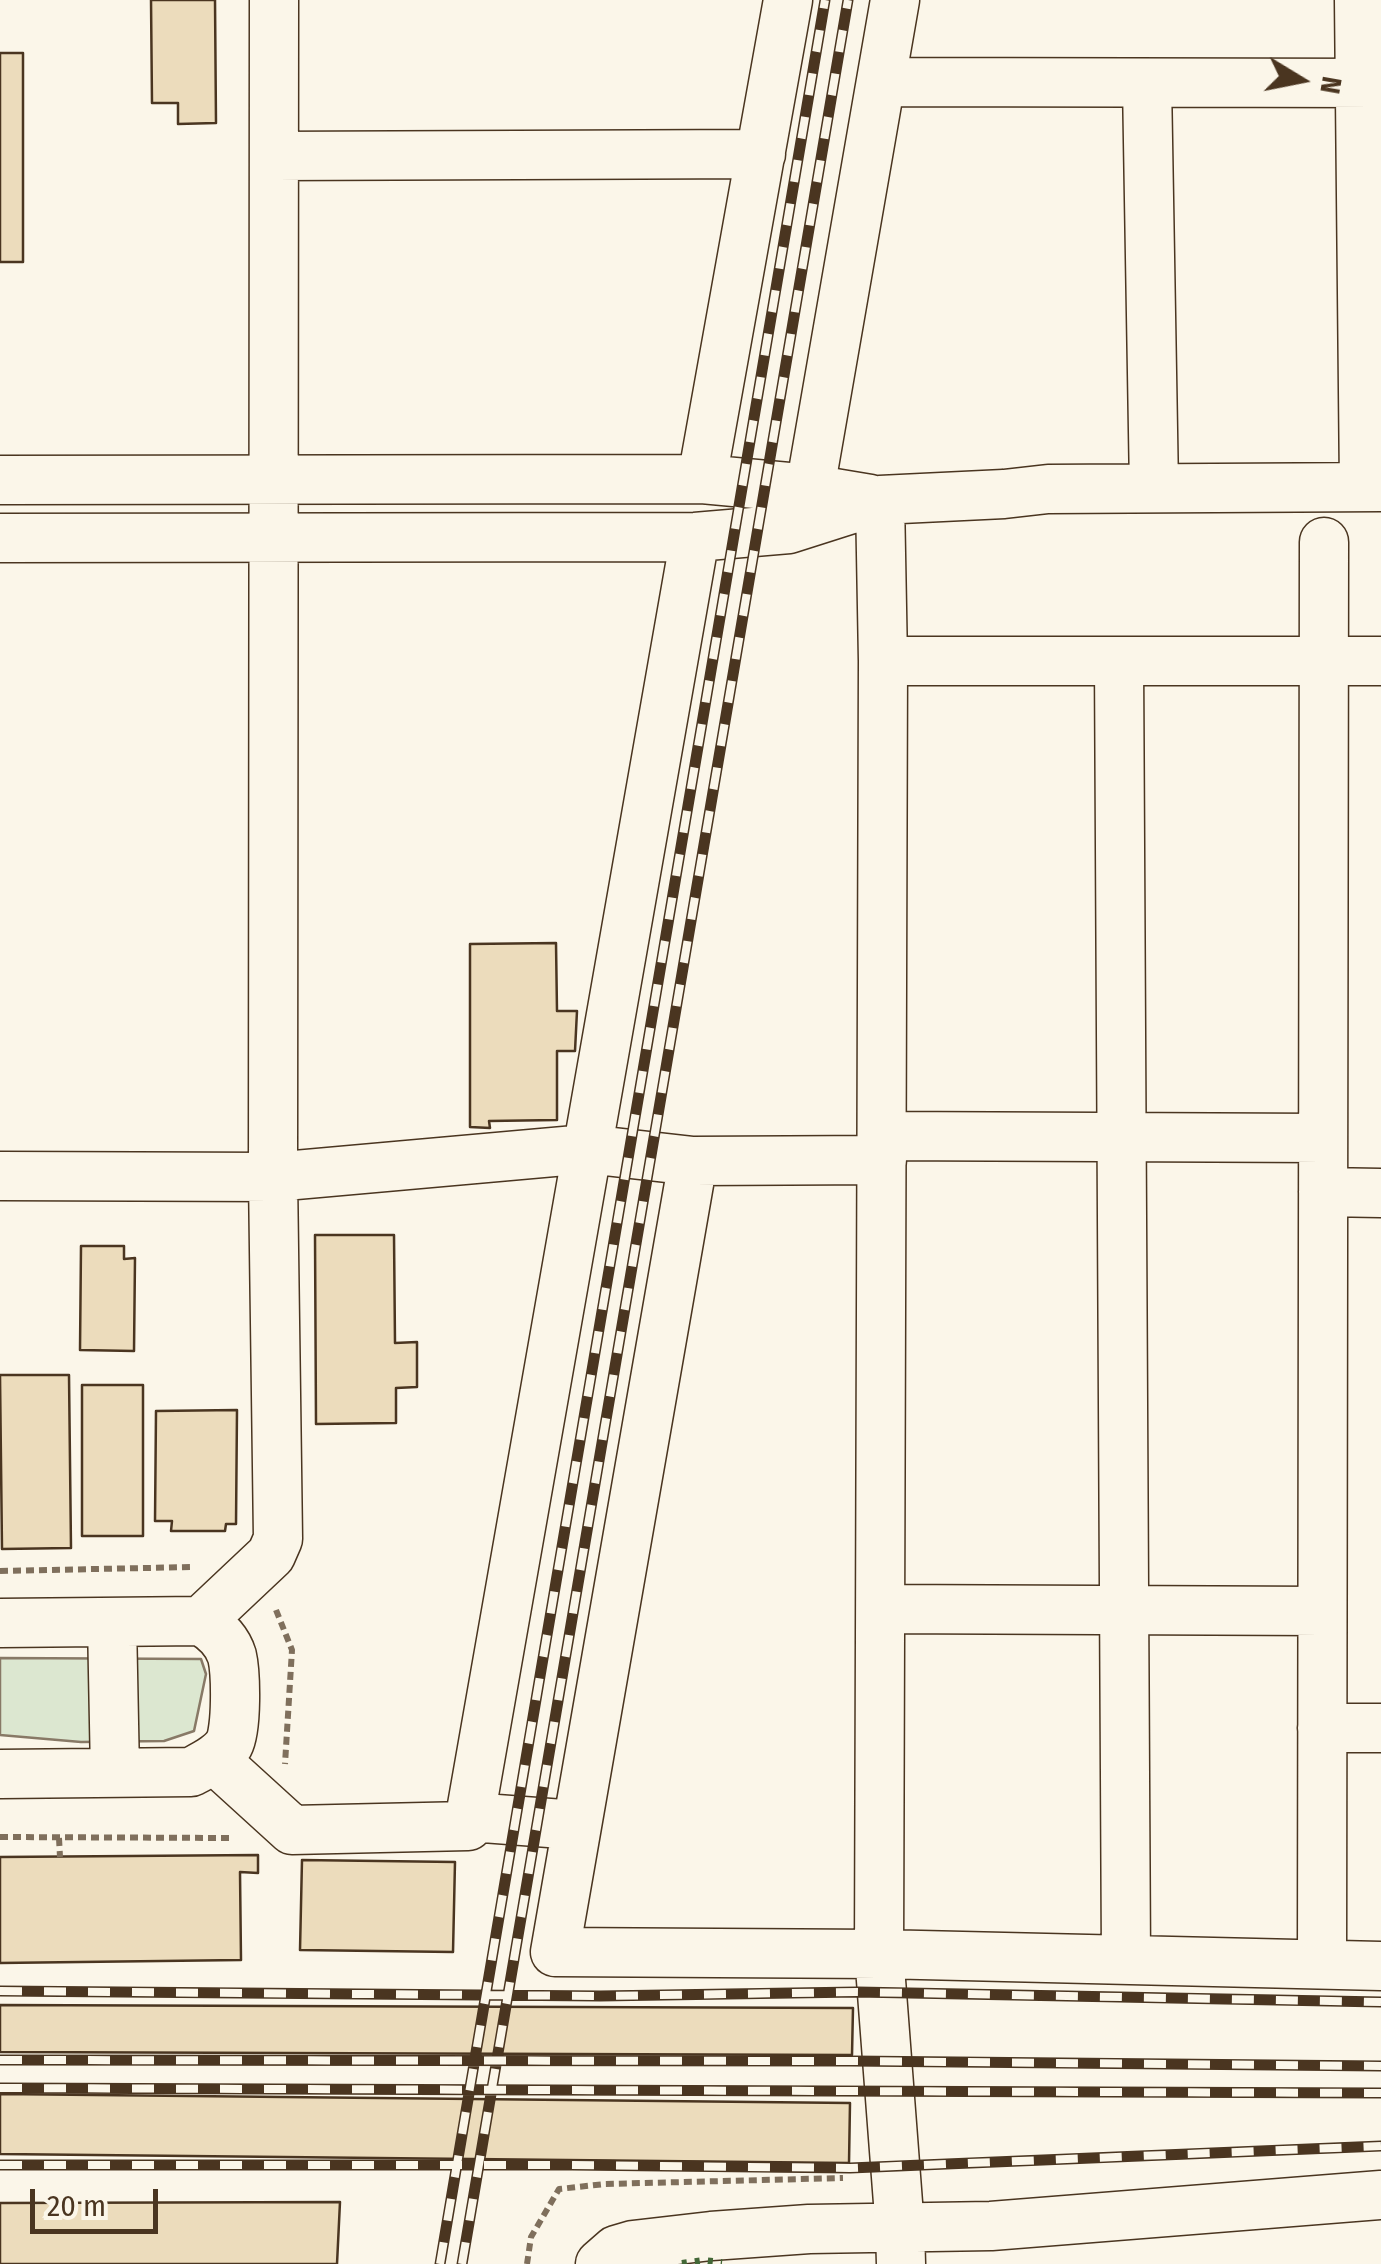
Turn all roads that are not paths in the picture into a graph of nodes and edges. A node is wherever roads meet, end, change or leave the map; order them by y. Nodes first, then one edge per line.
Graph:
1 (274, 0) edge
2 (788, 0) edge
3 (895, 0) edge
4 (1359, 0) edge
5 (881, 82) junction
6 (1147, 83) junction
7 (1370, 83) edge
8 (761, 154) junction
9 (274, 156) junction
10 (0, 480) edge
11 (272, 480) junction
12 (702, 480) junction
13 (1373, 487) edge
14 (1154, 488) junction
15 (810, 489) junction
16 (880, 500) junction
17 (272, 536) junction
18 (695, 537) junction
19 (0, 538) edge
20 (1324, 542) dead end
21 (882, 661) junction
22 (1119, 661) junction
23 (1323, 661) junction
24 (1381, 661) edge
25 (1122, 1137) junction
26 (1323, 1138) junction
27 (882, 1148) junction
28 (588, 1149) junction
29 (693, 1161) junction
30 (0, 1176) edge
31 (273, 1177) junction
32 (1323, 1192) junction
33 (1381, 1193) edge
34 (881, 1609) junction
35 (1124, 1610) junction
36 (1322, 1611) junction
37 (202, 1621) junction
38 (112, 1622) junction
39 (0, 1624) edge
40 (1322, 1728) junction
41 (1381, 1728) edge
42 (214, 1759) junction
43 (114, 1772) junction
44 (0, 1774) edge
45 (470, 1816) junction
46 (576, 1825) junction
47 (879, 1954) junction
48 (1126, 1959) junction
49 (1322, 1964) junction
50 (1381, 1966) edge
51 (1381, 2194) edge
52 (711, 2236) junction
53 (901, 2246) edge
54 (600, 2264) edge
55 (781, 2264) edge
56 (858, 2264) edge

1 - 9 street
2 - 8 street
3 - 5 street
4 - 7 street
5 - 6 street
5 - 15 street
6 - 7 street
6 - 14 street
7 - 13 street
8 - 9 street
8 - 12 street
9 - 11 street
10 - 11 street
11 - 12 street
11 - 17 street
12 - 15 street
13 - 14 street
14 - 16 street
15 - 16 street
16 - 18 street
16 - 21 street
17 - 18 street
17 - 19 street
17 - 31 street
18 - 28 street
20 - 23 street
21 - 22 street
21 - 27 street
22 - 23 street
22 - 25 street
23 - 24 street
23 - 26 street
25 - 26 street
25 - 27 street
25 - 35 street
26 - 32 street
27 - 29 street
27 - 34 street
28 - 29 street
28 - 31 street
28 - 45 street
29 - 46 street
30 - 31 street
31 - 37 street
32 - 33 street
32 - 36 street
34 - 35 street
34 - 47 street
35 - 36 street
35 - 48 street
36 - 40 street
37 - 38 street
37 - 42 street
38 - 39 street
38 - 43 street
40 - 41 street
40 - 49 street
42 - 43 street
42 - 45 street
43 - 44 street
45 - 46 street
46 - 47 street
47 - 48 street
47 - 53 street
48 - 49 street
49 - 50 street
51 - 53 street
52 - 53 street
52 - 54 street
52 - 55 street
53 - 56 street

